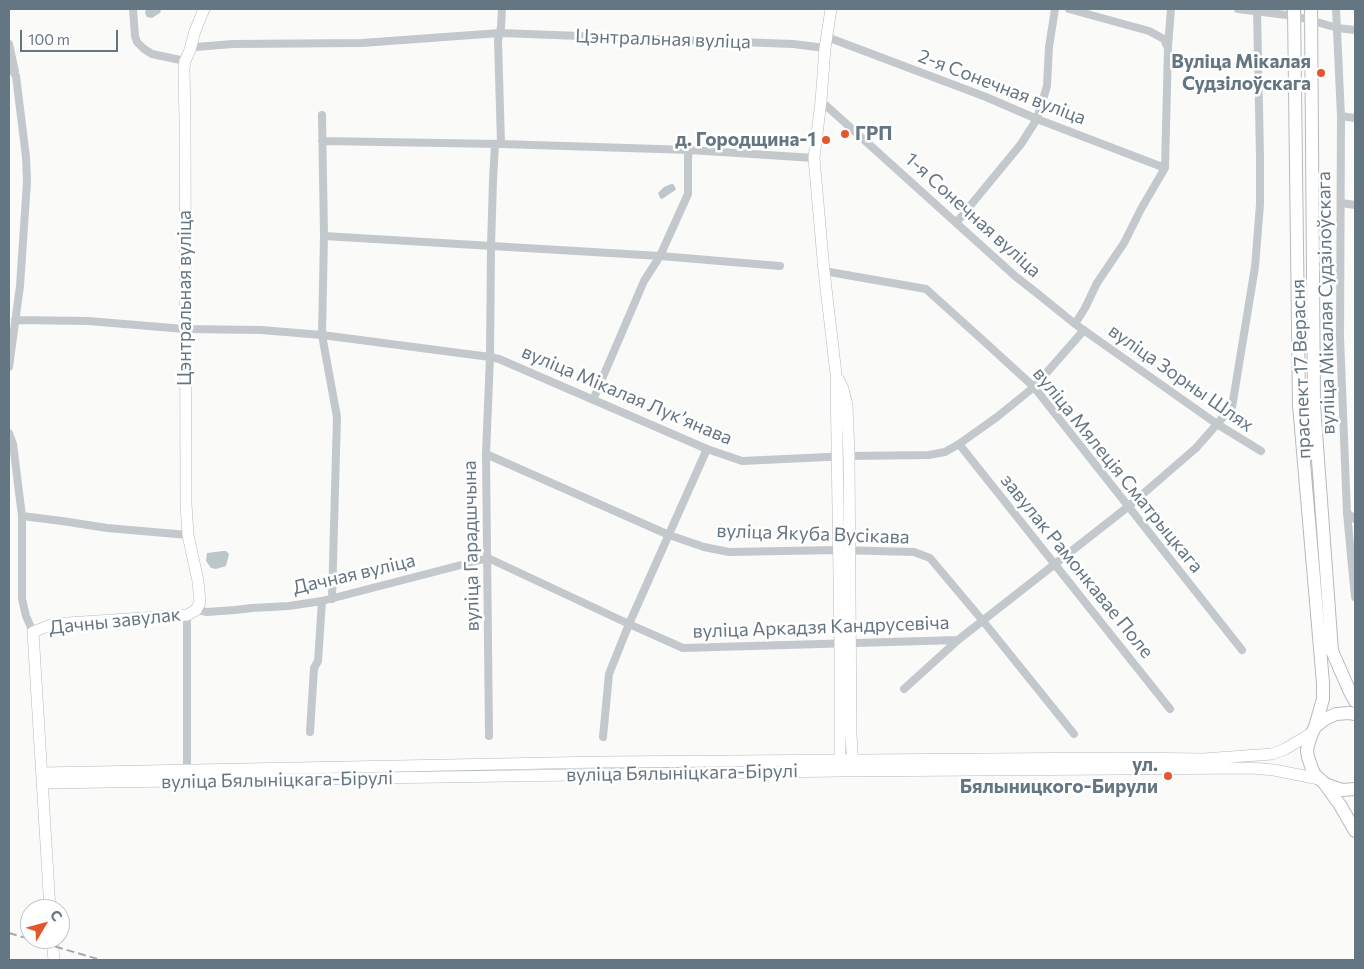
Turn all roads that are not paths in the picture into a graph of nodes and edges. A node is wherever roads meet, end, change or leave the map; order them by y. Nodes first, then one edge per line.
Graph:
1 (133, 9) edge
2 (204, 9) edge
3 (502, 9) edge
4 (831, 9) edge
5 (1054, 9) edge
6 (1069, 9) edge
7 (1171, 9) edge
8 (1238, 9) edge
9 (1336, 9) edge
10 (1257, 10) edge
11 (1295, 12) edge
12 (1311, 15) edge
13 (1338, 28) junction
14 (1355, 30) edge
15 (500, 32) junction
16 (826, 42) junction
17 (9, 44) edge
18 (1168, 48) junction
19 (190, 50) junction
20 (185, 61) junction
21 (9, 65) edge
22 (16, 76) junction
23 (821, 100) junction
24 (322, 114) dead end
25 (1341, 116) junction
26 (1355, 118) edge
27 (1037, 119) junction
28 (322, 141) junction
29 (498, 144) junction
30 (690, 150) junction
31 (814, 158) junction
32 (1165, 168) junction
33 (1341, 202) junction
34 (1355, 204) edge
35 (956, 222) junction
36 (324, 236) junction
37 (491, 246) junction
38 (660, 256) junction
39 (780, 266) dead end
40 (824, 271) junction
41 (15, 320) junction
42 (1075, 324) junction
43 (185, 329) junction
44 (1084, 330) junction
45 (322, 335) junction
46 (490, 357) junction
47 (9, 367) edge
48 (1034, 388) junction
49 (593, 400) junction
50 (1217, 424) junction
51 (9, 433) edge
52 (959, 444) junction
53 (707, 449) junction
54 (1261, 452) dead end
55 (486, 454) junction
56 (844, 456) junction
57 (1129, 506) junction
58 (1347, 513) junction
59 (22, 516) junction
60 (1355, 519) edge
61 (188, 535) junction
62 (669, 535) junction
63 (844, 550) junction
64 (488, 558) junction
65 (1055, 564) junction
66 (1355, 597) edge
67 (332, 599) junction
68 (322, 601) junction
69 (192, 612) junction
70 (982, 621) junction
71 (629, 624) junction
72 (33, 632) junction
73 (958, 640) junction
74 (846, 642) junction
75 (1242, 650) dead end
76 (904, 688) dead end
77 (1355, 701) edge
78 (1170, 709) dead end
79 (1355, 714) edge
80 (1313, 730) junction
81 (310, 732) dead end
82 (1074, 734) dead end
83 (489, 736) dead end
84 (603, 736) dead end
85 (840, 766) junction
86 (853, 766) junction
87 (187, 770) junction
88 (42, 778) junction
89 (1322, 781) junction
90 (1355, 788) edge
91 (1355, 831) edge
92 (49, 899) edge

1 - 20 street
2 - 19 main road
3 - 15 street
4 - 16 main road
5 - 27 street
6 - 18 street
7 - 18 street
8 - 10 street
9 - 13 street, вуліца Мікалая Судзілоўскага
10 - 11 street
10 - 50 street
11 - 12 street
11 - 80 main road, праспект 17 Верасня
12 - 13 street
12 - 77 main road, праспект 17 Верасня
13 - 14 street
13 - 25 street, вуліца Мікалая Судзілоўскага
15 - 16 street, Цэнтральная вуліца
15 - 19 street, Цэнтральная вуліца
15 - 29 street
16 - 23 main road
16 - 27 street, 2-я Сонечная вуліца
17 - 22 street
18 - 32 street
19 - 20 main road, Цэнтральная вуліца
20 - 43 main road, Цэнтральная вуліца
21 - 22 street
22 - 41 street
23 - 31 main road
23 - 35 street, 1-я Сонечная вуліца
24 - 28 street
25 - 26 street
25 - 33 street, вуліца Мікалая Судзілоўскага
27 - 32 street, 2-я Сонечная вуліца
27 - 35 street
28 - 29 street
28 - 36 street
29 - 30 street
29 - 37 street
30 - 31 street
30 - 38 street
31 - 40 main road
32 - 42 street
33 - 34 street
33 - 58 street, вуліца Мікалая Судзілоўскага
35 - 42 street, 1-я Сонечная вуліца
36 - 37 street
36 - 45 street
37 - 38 street
37 - 46 street
38 - 39 street
38 - 49 street
40 - 48 street, вуліца Мялеція Сматрыцкага
40 - 56 main road
41 - 43 street, вуліца Мікалая Лукʼянава
41 - 47 street
42 - 44 street, 1-я Сонечная вуліца
43 - 45 street, вуліца Мікалая Лукʼянава
43 - 61 main road, Цэнтральная вуліца
44 - 48 street, вуліца Мікалая Лукʼянава
44 - 50 street, вуліца Зорны Шлях
45 - 46 street, вуліца Мікалая Лукʼянава
45 - 67 street
46 - 49 street, вуліца Мікалая Лукʼянава
46 - 55 street, вуліца Гарадшчына
48 - 52 street, вуліца Мікалая Лукʼянава
48 - 57 street, вуліца Мялеція Сматрыцкага
49 - 53 street, вуліца Мікалая Лукʼянава
50 - 54 street, вуліца Зорны Шлях
50 - 57 street, вуліца Аркадзя Кандрусевіча
51 - 59 street
52 - 56 street, вуліца Мікалая Лукʼянава
52 - 65 street, завулак Рамонкавае Поле
53 - 56 street, вуліца Мікалая Лукʼянава
53 - 62 street
55 - 62 street, вуліца Якуба Вусікава
55 - 64 street, вуліца Гарадшчына
56 - 63 main road
57 - 65 street, вуліца Аркадзя Кандрусевіча
57 - 75 street, вуліца Мялеція Сматрыцкага
58 - 60 street
58 - 66 street, вуліца Мікалая Судзілоўскага
59 - 61 street
59 - 72 street
61 - 69 main road, Цэнтральная вуліца
62 - 63 street, вуліца Якуба Вусікава
62 - 71 street
63 - 70 street, вуліца Якуба Вусікава
63 - 74 main road
64 - 67 street, Дачная вуліца
64 - 71 street, вуліца Аркадзя Кандрусевіча
64 - 83 street, вуліца Гарадшчына
65 - 70 street, вуліца Аркадзя Кандрусевіча
65 - 78 street, завулак Рамонкавае Поле
67 - 68 street, Дачная вуліца
68 - 69 street, Дачная вуліца
68 - 81 street
69 - 72 main road, Дачны завулак
69 - 87 street
70 - 73 street, вуліца Аркадзя Кандрусевіча
70 - 82 street, вуліца Якуба Вусікава
71 - 74 street, вуліца Аркадзя Кандрусевіча
71 - 84 street
72 - 88 main road
73 - 74 street, вуліца Аркадзя Кандрусевіча
73 - 76 street
74 - 85 main road
74 - 86 main road
79 - 80 main road
80 - 86 main road, вуліца Бялыніцкага-Бірулі
80 - 89 main road, праспект 17 Верасня
85 - 86 main road, вуліца Бялыніцкага-Бірулі
85 - 87 main road, вуліца Бялыніцкага-Бірулі
85 - 88 main road, вуліца Бялыніцкага-Бірулі
86 - 89 main road, вуліца Бялыніцкага-Бірулі
87 - 88 main road, вуліца Бялыніцкага-Бірулі
88 - 92 main road
89 - 90 main road
89 - 91 main road

